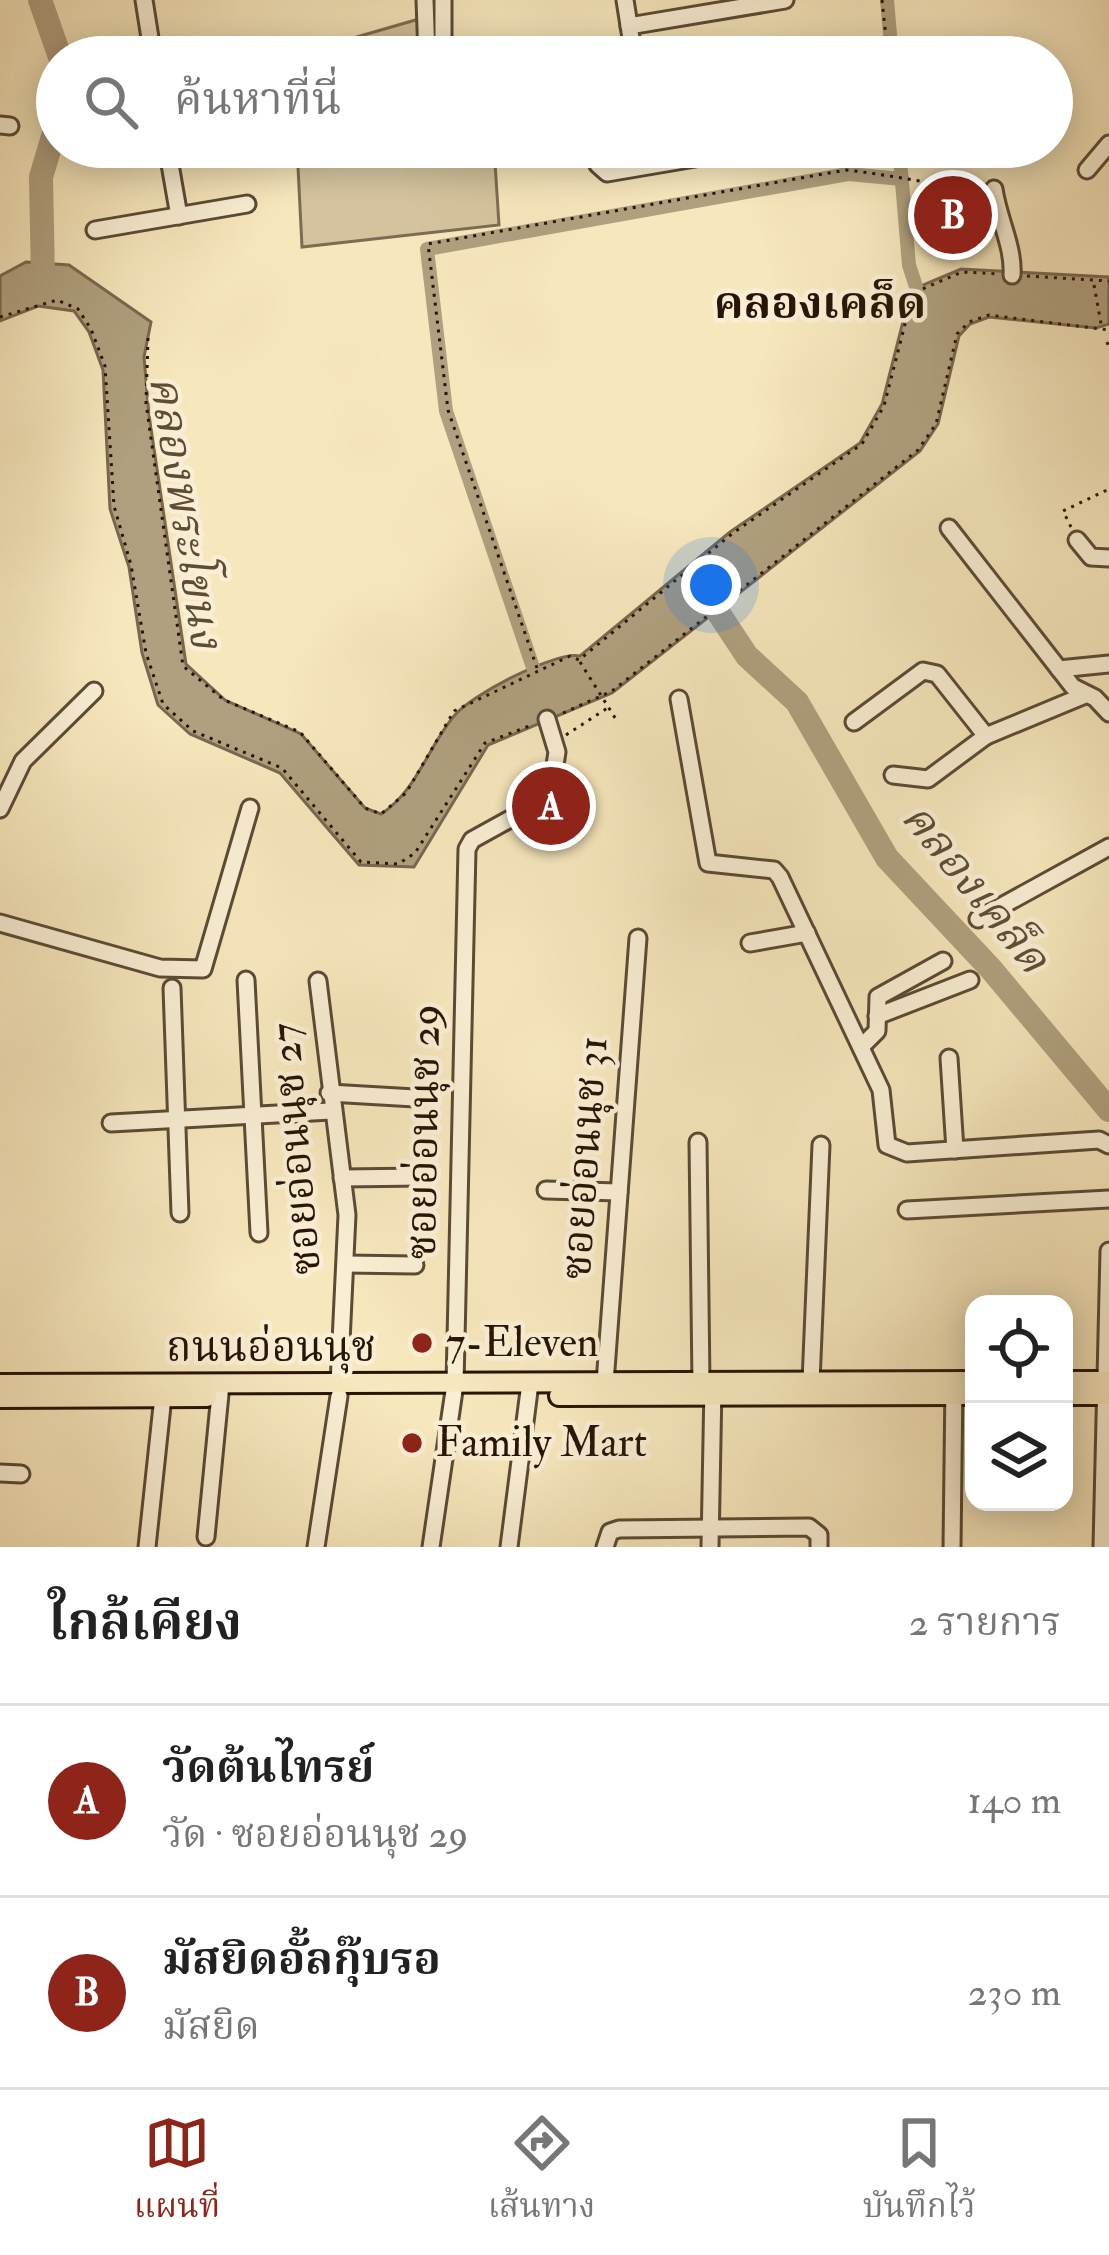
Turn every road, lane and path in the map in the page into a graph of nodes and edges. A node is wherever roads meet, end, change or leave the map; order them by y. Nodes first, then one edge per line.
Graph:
1 (144, 0) edge
2 (425, 0) edge
3 (443, 0) edge
4 (625, 0) edge
5 (785, 0) edge
6 (882, 0) edge
7 (629, 26) junction
8 (150, 36) edge
9 (426, 36) edge
10 (443, 36) edge
11 (631, 36) edge
12 (886, 36) edge
13 (1109, 144) edge
14 (170, 168) edge
15 (601, 168) edge
16 (636, 168) edge
17 (1087, 170) dead end
18 (994, 189) joint
19 (247, 204) dead end
20 (178, 216) junction
21 (95, 230) dead end
22 (1012, 275) dead end
23 (1094, 284) dead end
24 (922, 287) dead end
25 (0, 317) edge
26 (1106, 331) edge
27 (148, 338) dead end
28 (1109, 489) edge
29 (949, 528) dead end
30 (1077, 540) joint
31 (1109, 558) edge
32 (579, 660) junction
33 (1109, 664) edge
34 (537, 669) junction
35 (1059, 669) junction
36 (94, 691) dead end
37 (1085, 695) junction
38 (602, 696) junction
39 (679, 699) dead end
40 (610, 706) junction
41 (1109, 713) edge
42 (548, 721) junction
43 (617, 722) dead end
44 (854, 722) dead end
45 (986, 736) junction
46 (554, 743) junction
47 (893, 775) dead end
48 (250, 808) dead end
49 (0, 809) edge
50 (1109, 847) edge
51 (978, 919) dead end
52 (0, 922) edge
53 (807, 933) junction
54 (638, 938) dead end
55 (750, 943) dead end
56 (943, 962) dead end
57 (246, 980) dead end
58 (970, 980) dead end
59 (318, 981) dead end
60 (172, 988) dead end
61 (877, 1016) junction
62 (861, 1047) junction
63 (949, 1058) dead end
64 (329, 1093) junction
65 (415, 1098) dead end
66 (331, 1111) junction
67 (254, 1113) junction
68 (176, 1119) junction
69 (111, 1123) dead end
70 (698, 1142) dead end
71 (820, 1144) dead end
72 (1109, 1145) edge
73 (955, 1150) junction
74 (422, 1177) dead end
75 (341, 1178) junction
76 (546, 1190) dead end
77 (619, 1192) junction
78 (1109, 1199) edge
79 (907, 1210) dead end
80 (180, 1214) dead end
81 (260, 1233) dead end
82 (1109, 1251) edge
83 (346, 1264) junction
84 (415, 1264) dead end
85 (811, 1382) junction
86 (1073, 1382) edge
87 (605, 1383) junction
88 (0, 1384) edge
89 (709, 1387) junction
90 (964, 1388) edge
91 (1107, 1388) edge
92 (530, 1389) junction
93 (164, 1390) junction
94 (221, 1390) junction
95 (339, 1390) junction
96 (455, 1390) junction
97 (1073, 1394) edge
98 (0, 1398) edge
99 (0, 1473) edge
100 (21, 1474) dead end
101 (1106, 1497) edge
102 (206, 1537) dead end
103 (710, 1538) edge
104 (147, 1547) edge
105 (316, 1547) edge
106 (431, 1547) edge
107 (509, 1547) edge
108 (605, 1547) edge
109 (819, 1547) edge
110 (952, 1547) edge
111 (1102, 1547) edge

1 - 8 street
2 - 9 street
3 - 10 street
4 - 7 street
5 - 7 street
6 - 12 path
7 - 11 street
13 - 17 street
14 - 20 street
15 - 16 street
18 - 22 street
18 - 34 path
19 - 20 street
20 - 21 street
23 - 26 path
24 - 32 path
25 - 42 path
26 - 38 path
27 - 34 path
28 - 30 path
29 - 35 street
30 - 31 street
32 - 34 path
32 - 38 path
33 - 35 street
35 - 37 street
36 - 49 street
37 - 41 street
37 - 45 street
38 - 40 path
38 - 42 path
39 - 53 street
40 - 43 path
40 - 46 path
42 - 46 street
44 - 45 street
45 - 47 street
46 - 96 street, ซอยอ่อนนุช 29
48 - 52 street
50 - 51 street
53 - 55 street
53 - 62 street
54 - 77 street, ซอยอ่อนนุช 31
56 - 61 street
57 - 67 street
58 - 61 street
59 - 64 street, ซอยอ่อนนุช 27
60 - 68 street
61 - 62 street
62 - 73 street
63 - 73 street
64 - 65 street
64 - 66 street, ซอยอ่อนนุช 27
66 - 67 street
66 - 75 street, ซอยอ่อนนุช 27
67 - 68 street
67 - 81 street
68 - 69 street
68 - 80 street
70 - 89 street
71 - 85 street
72 - 73 street
74 - 75 street
75 - 83 street, ซอยอ่อนนุช 27
76 - 77 street
77 - 87 street, ซอยอ่อนนุช 31
78 - 79 street
82 - 91 street
83 - 84 street
83 - 95 street, ซอยอ่อนนุช 27
85 - 89 main road, ถนนอ่อนนุช
85 - 90 main road, ถนนอ่อนนุช
86 - 91 main road
87 - 89 main road, ถนนอ่อนนุช
87 - 92 main road, ถนนอ่อนนุช
88 - 93 main road, ถนนอ่อนนุช
89 - 90 main road, ถนนอ่อนนุช
89 - 92 main road, ถนนอ่อนนุช
89 - 103 street
90 - 110 street
91 - 97 main road
91 - 101 street
92 - 96 main road, ถนนอ่อนนุช
92 - 107 street
93 - 94 main road, ถนนอ่อนนุช
93 - 98 main road, ถนนอ่อนนุช
93 - 104 street
94 - 95 main road, ถนนอ่อนนุช
94 - 102 street
95 - 96 main road, ถนนอ่อนนุช
95 - 105 street, ซอยอ่อนนุช 27
96 - 106 street, ซอยอ่อนนุช 29
99 - 100 street
101 - 111 street
103 - 108 street
103 - 109 street

